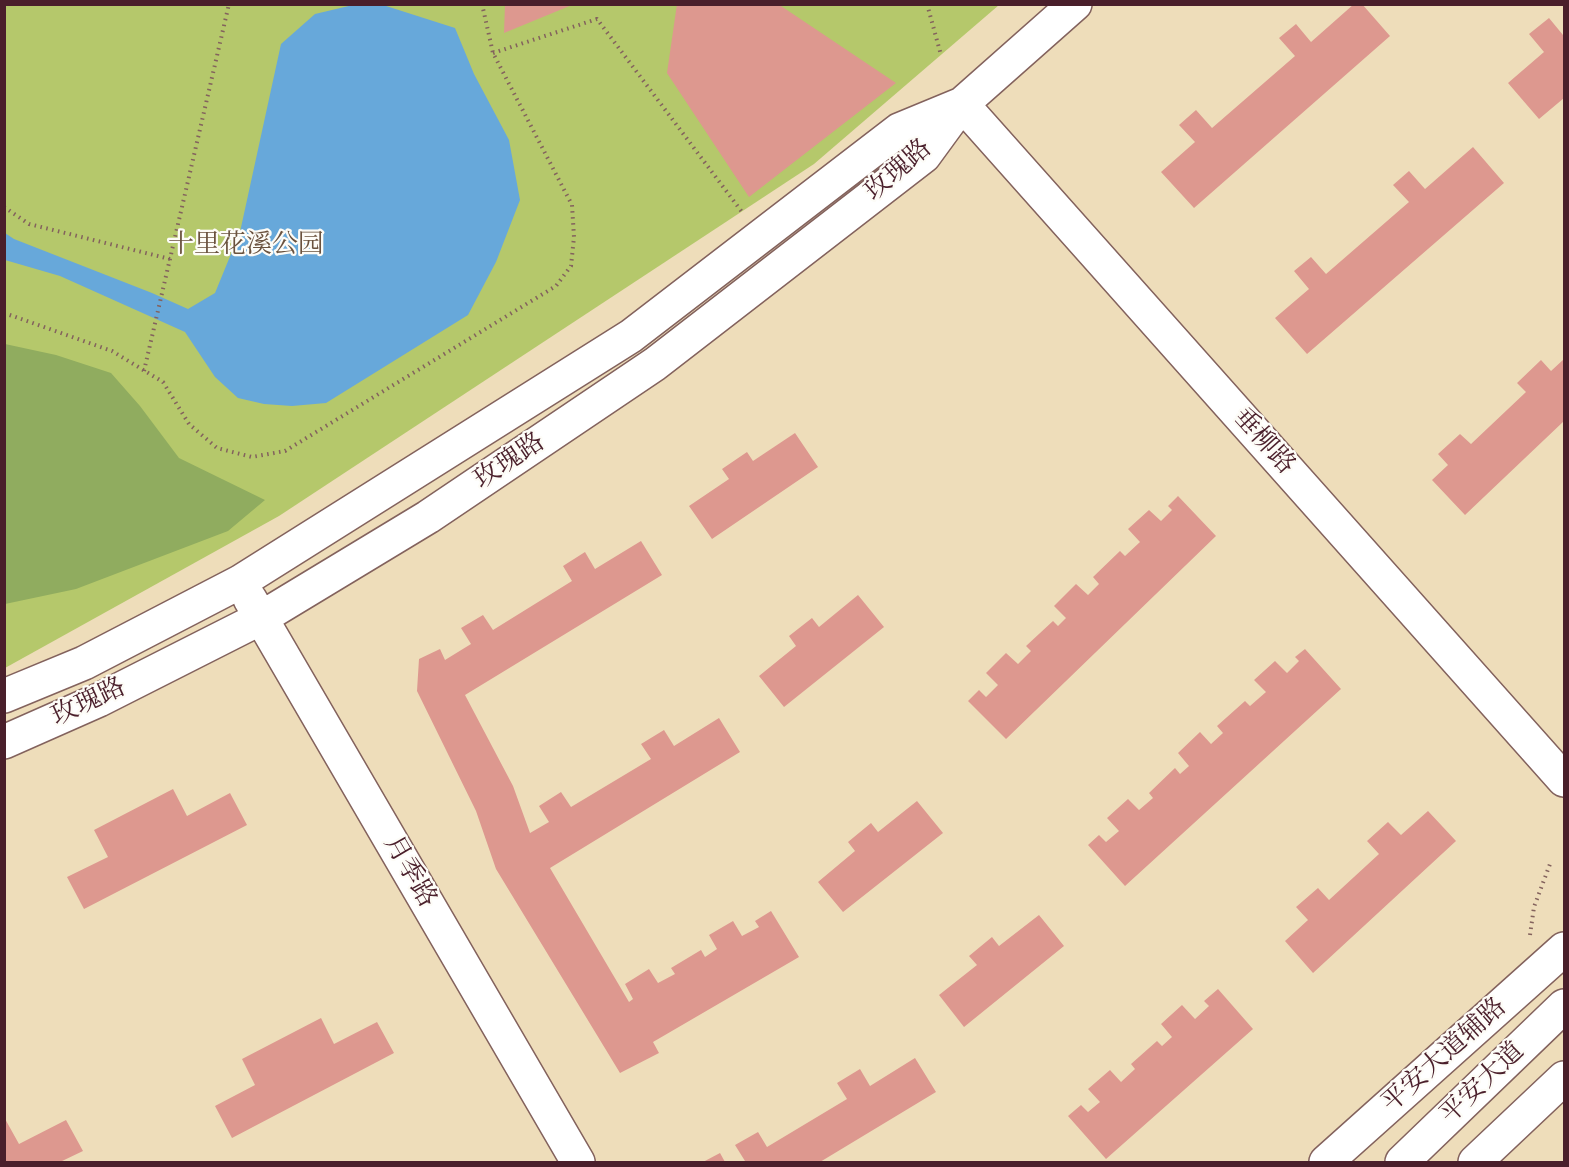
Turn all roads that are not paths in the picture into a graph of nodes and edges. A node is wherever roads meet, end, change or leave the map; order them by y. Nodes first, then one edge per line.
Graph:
1 (1076, 4) edge
2 (962, 104) junction
3 (240, 582) junction
4 (261, 618) junction
5 (4, 696) edge
6 (4, 742) edge
7 (1564, 780) edge
8 (1564, 949) edge
9 (1564, 1006) edge
10 (1564, 1078) edge
11 (578, 1162) edge
12 (1326, 1162) edge
13 (1402, 1162) edge
14 (1474, 1162) edge

1 - 2 street, 玫瑰路
2 - 3 street, 玫瑰路
2 - 4 street, 玫瑰路
2 - 7 street, 垂柳路
3 - 4 street, 月季路
3 - 5 street, 玫瑰路
4 - 6 street, 玫瑰路
4 - 11 street, 月季路
8 - 12 street, 平安大道辅路
9 - 13 street, 平安大道
10 - 14 street, 平安大道

